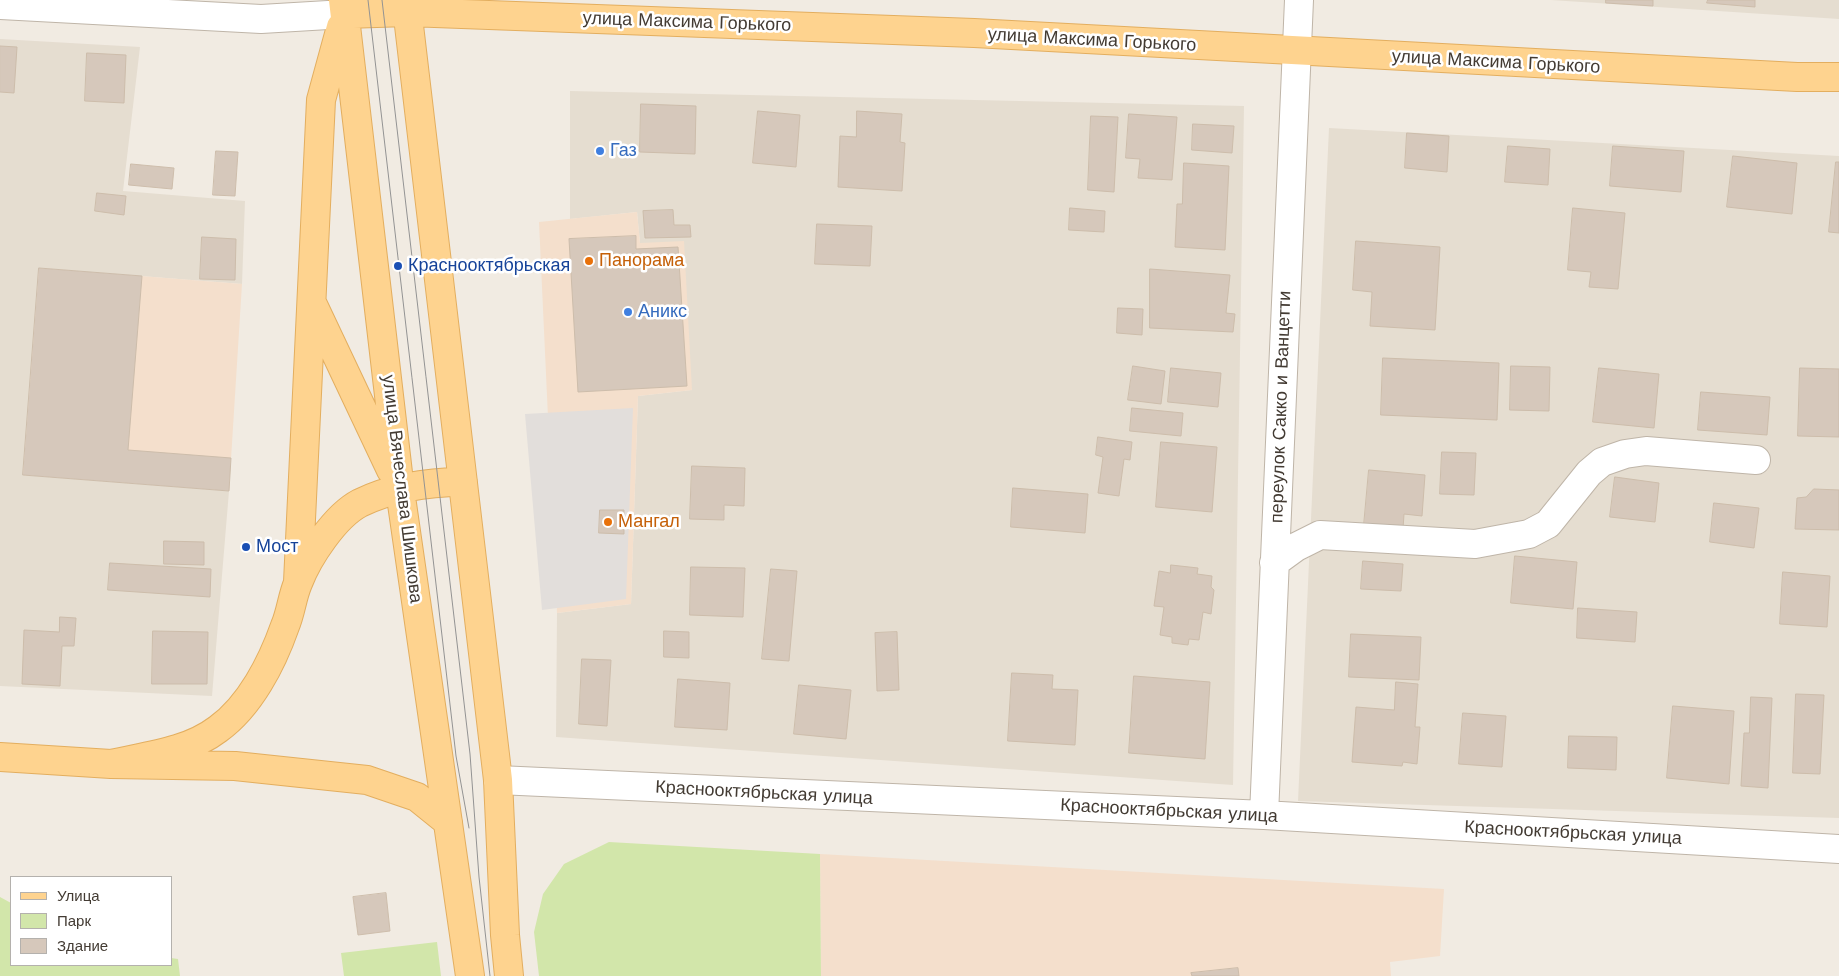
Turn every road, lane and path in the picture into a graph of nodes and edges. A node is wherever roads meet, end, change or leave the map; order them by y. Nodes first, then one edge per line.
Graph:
1 (315, 0) edge
2 (1299, 0) edge
3 (0, 5) edge
4 (103, 5) edge
5 (407, 6) edge
6 (344, 7) edge
7 (1296, 51) junction
8 (1839, 77) edge
9 (311, 302) junction
10 (1756, 460) dead end
11 (463, 482) junction
12 (400, 490) junction
13 (1274, 563) junction
14 (298, 582) junction
15 (0, 757) edge
16 (110, 764) junction
17 (498, 780) junction
18 (1264, 815) junction
19 (448, 822) junction
20 (1839, 849) edge
21 (470, 976) edge
22 (509, 976) edge

1 - 6 street, улица Максима Горького
2 - 7 street, переулок Сакко и Ванцетти
3 - 4 street, улица Максима Горького
4 - 6 street, улица Максима Горького
5 - 6 main road, улица Максима Горького
5 - 7 main road, улица Максима Горького
5 - 11 main road
6 - 9 main road
6 - 12 main road, улица Вячеслава Шишкова
7 - 8 main road, улица Максима Горького
7 - 13 street, переулок Сакко и Ванцетти
9 - 12 main road
9 - 14 main road
10 - 13 street
11 - 12 main road
11 - 17 main road
12 - 14 main road
12 - 19 main road, улица Вячеслава Шишкова
13 - 18 street, переулок Сакко и Ванцетти
14 - 16 main road
15 - 16 main road
16 - 19 main road
17 - 18 street, Краснооктябрьская улица
17 - 22 main road
18 - 20 street, Краснооктябрьская улица
19 - 21 main road, улица Вячеслава Шишкова

